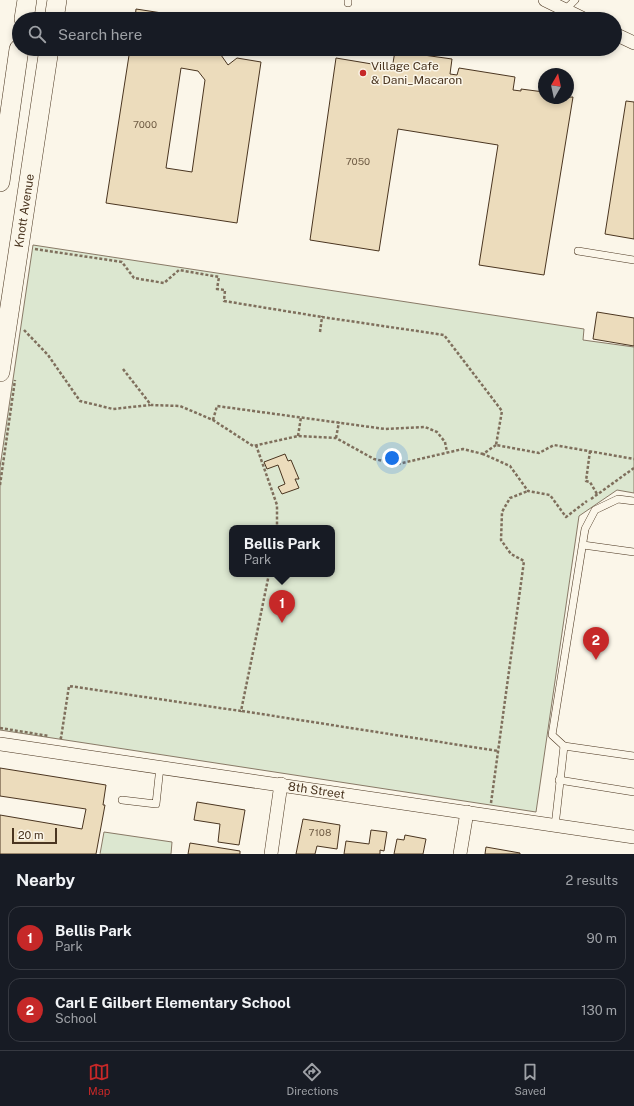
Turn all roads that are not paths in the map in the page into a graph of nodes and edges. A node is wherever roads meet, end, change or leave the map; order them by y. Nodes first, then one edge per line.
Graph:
1 (26, 0) edge
2 (57, 0) edge
3 (545, 0) edge
4 (575, 0) edge
5 (565, 10) junction
6 (25, 12) edge
7 (55, 12) edge
8 (569, 12) edge
9 (622, 37) edge
10 (634, 43) edge
11 (18, 56) edge
12 (48, 56) edge
13 (4, 125) edge
14 (0, 177) edge
15 (578, 251) dead end
16 (634, 260) edge
17 (8, 374) edge
18 (634, 501) edge
19 (583, 545) junction
20 (634, 552) edge
21 (0, 744) edge
22 (564, 746) junction
23 (634, 756) edge
24 (160, 767) junction
25 (560, 780) junction
26 (281, 784) junction
27 (634, 792) edge
28 (122, 800) dead end
29 (467, 812) junction
30 (555, 826) junction
31 (634, 838) edge
32 (271, 854) edge
33 (460, 854) edge

1 - 6 main road
2 - 7 main road
3 - 5 street
4 - 5 lane
5 - 8 street
9 - 10 street
11 - 13 main road
12 - 17 main road, Knott Avenue
13 - 14 main road
15 - 16 lane
18 - 19 lane
19 - 20 lane
19 - 22 lane
21 - 24 street, 8th Street
22 - 23 lane
22 - 25 lane
24 - 26 street, 8th Street
24 - 28 lane
25 - 27 lane
25 - 30 lane
26 - 29 street, 8th Street
26 - 32 street
29 - 30 street, 8th Street
29 - 33 street
30 - 31 street, 8th Street

